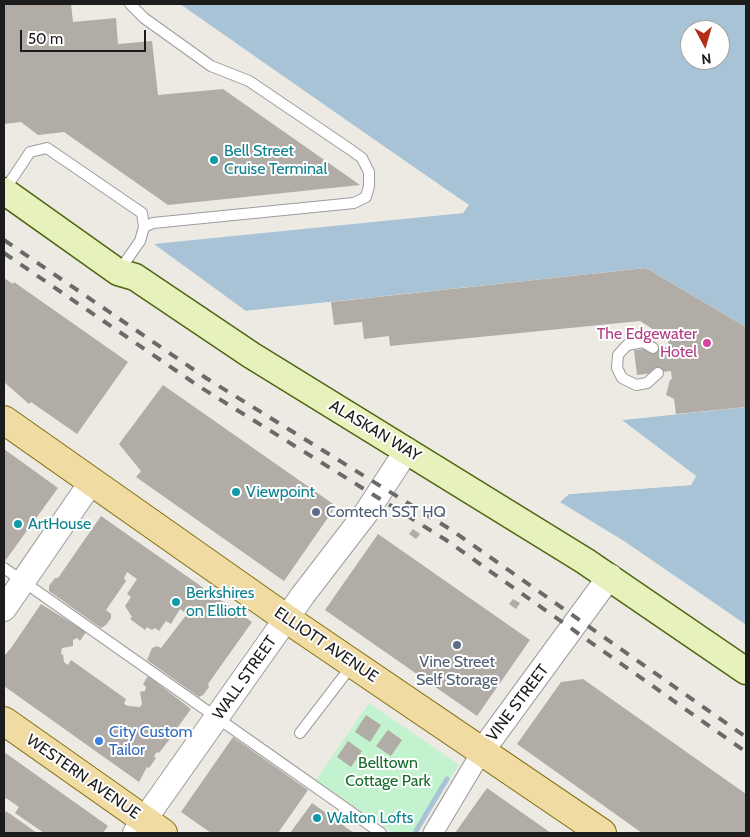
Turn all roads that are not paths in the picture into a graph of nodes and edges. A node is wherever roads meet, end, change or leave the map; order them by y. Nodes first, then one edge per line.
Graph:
1 (130, 4) edge
2 (4, 192) edge
3 (144, 227) junction
4 (118, 272) junction
5 (654, 348) dead end
6 (658, 373) dead end
7 (4, 420) edge
8 (407, 450) junction
9 (92, 481) junction
10 (13, 575) edge
11 (610, 576) junction
12 (4, 609) edge
13 (287, 619) junction
14 (353, 664) junction
15 (746, 671) edge
16 (217, 717) junction
17 (4, 721) edge
18 (300, 733) dead end
19 (482, 751) junction
20 (147, 829) edge
21 (381, 833) edge
22 (433, 833) edge
23 (602, 833) edge

1 - 3 lane
2 - 3 lane
2 - 4 main road, ALASKAN WAY
3 - 4 lane
4 - 8 main road, ALASKAN WAY
5 - 6 lane
7 - 9 main road, ELLIOTT AVENUE
8 - 11 main road, ALASKAN WAY
8 - 13 street, WALL STREET
9 - 10 street
9 - 13 main road, ELLIOTT AVENUE
10 - 12 street
10 - 16 lane
11 - 15 main road, ALASKAN WAY
11 - 19 street, VINE STREET
13 - 14 main road, ELLIOTT AVENUE
13 - 16 street, WALL STREET
14 - 18 lane
14 - 19 main road, ELLIOTT AVENUE
16 - 20 street, WALL STREET
16 - 21 lane
17 - 20 main road, WESTERN AVENUE
19 - 22 street, VINE STREET
19 - 23 main road, ELLIOTT AVENUE

